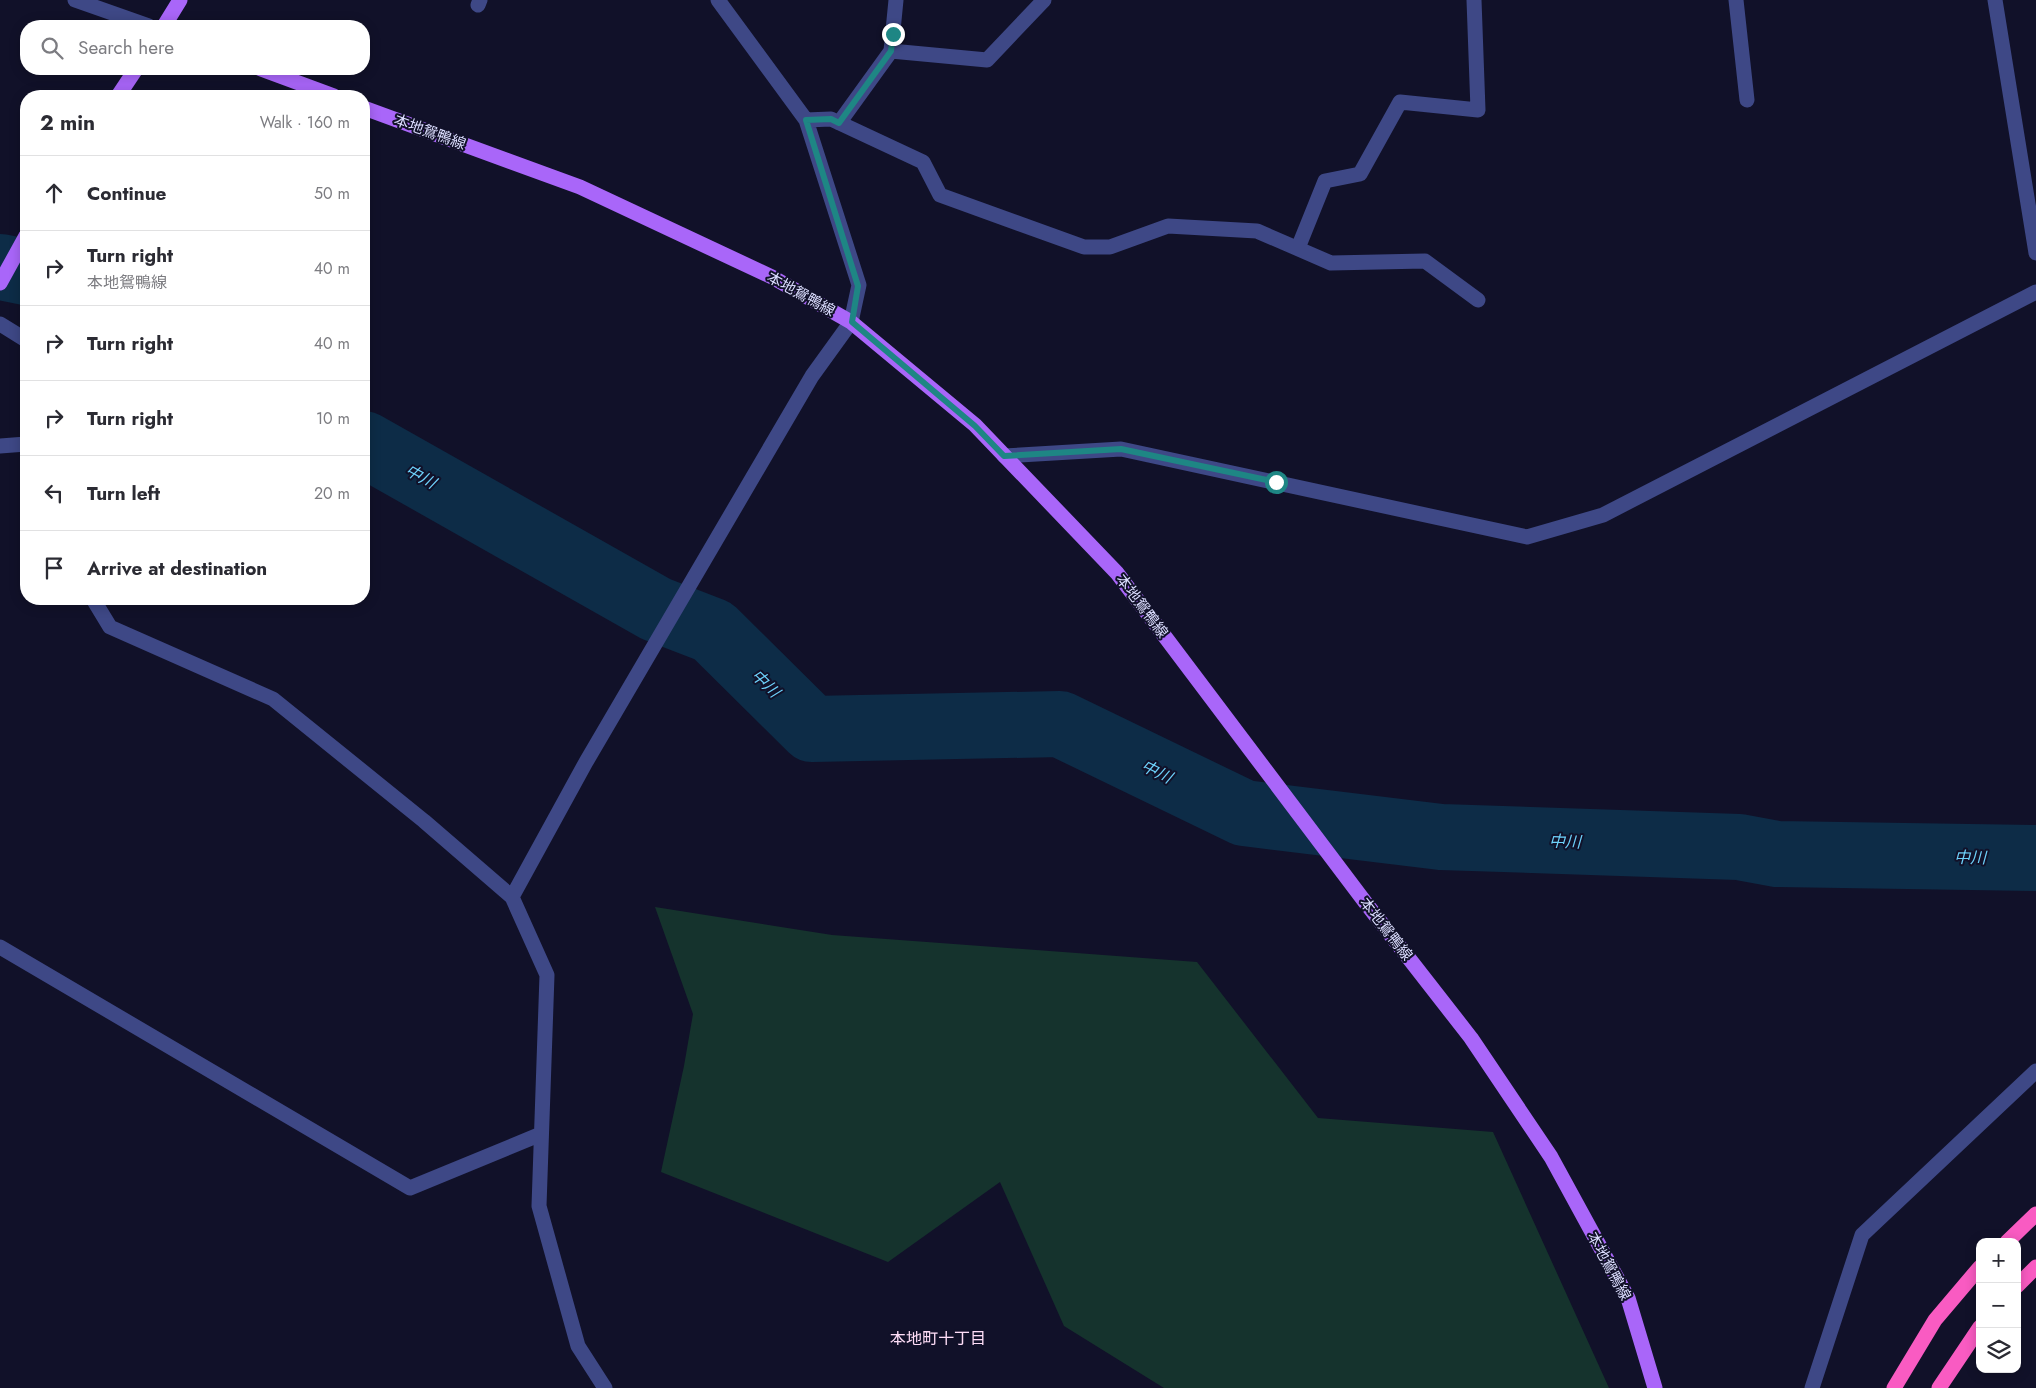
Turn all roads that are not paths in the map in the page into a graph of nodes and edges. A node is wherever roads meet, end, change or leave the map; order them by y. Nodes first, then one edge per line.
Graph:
1 (74, 0) edge
2 (180, 0) edge
3 (718, 0) edge
4 (896, 0) edge
5 (1044, 0) edge
6 (1474, 0) edge
7 (1736, 0) edge
8 (1995, 0) edge
9 (132, 20) edge
10 (168, 20) edge
11 (891, 51) junction
12 (132, 75) edge
13 (277, 75) edge
14 (122, 90) edge
15 (318, 90) edge
16 (1747, 100) dead end
17 (370, 110) edge
18 (806, 120) junction
19 (839, 123) junction
20 (20, 247) edge
21 (1298, 248) junction
22 (2036, 253) edge
23 (0, 283) edge
24 (2036, 292) edge
25 (1478, 300) dead end
26 (852, 322) junction
27 (0, 324) edge
28 (20, 336) edge
29 (20, 444) edge
30 (0, 446) edge
31 (1004, 456) junction
32 (98, 605) edge
33 (512, 897) junction
34 (0, 947) edge
35 (2036, 1071) edge
36 (541, 1134) junction
37 (2036, 1214) edge
38 (2011, 1238) edge
39 (2036, 1267) edge
40 (1976, 1272) edge
41 (2020, 1283) edge
42 (1979, 1328) edge
43 (604, 1388) edge
44 (1655, 1388) edge
45 (1812, 1388) edge
46 (1894, 1388) edge
47 (1939, 1388) edge

1 - 9 street
2 - 10 main road
3 - 18 street
4 - 11 street
5 - 11 street
6 - 21 street
7 - 16 street
8 - 22 street
11 - 19 street
12 - 14 main road
13 - 15 main road
17 - 26 main road, 本地鴛鴨線
18 - 19 street
18 - 26 street
19 - 21 street
20 - 23 main road
21 - 25 street
24 - 31 street
26 - 31 main road, 本地鴛鴨線
26 - 33 street
27 - 28 street
29 - 30 street
31 - 44 main road, 本地鴛鴨線
32 - 33 street
33 - 36 street
34 - 36 street
35 - 45 street
36 - 43 street
37 - 38 highway
39 - 41 highway
40 - 46 highway
42 - 47 highway

